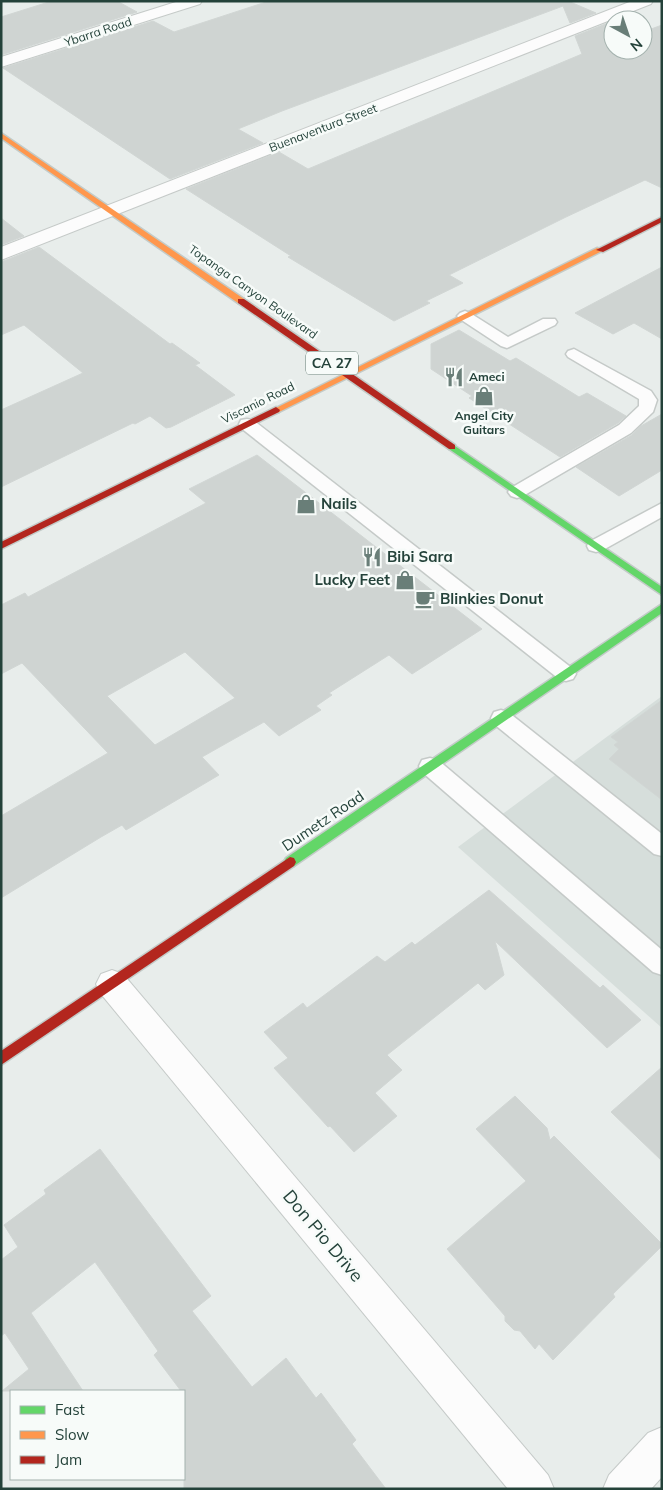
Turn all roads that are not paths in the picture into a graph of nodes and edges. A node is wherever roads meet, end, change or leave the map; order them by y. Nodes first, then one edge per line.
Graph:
1 (195, 1) edge
2 (646, 1) edge
3 (1, 62) edge
4 (1, 135) edge
5 (112, 211) junction
6 (662, 219) edge
7 (1, 254) edge
8 (465, 316) junction
9 (549, 322) dead end
10 (574, 354) dead end
11 (348, 374) junction
12 (248, 424) junction
13 (517, 492) junction
14 (662, 509) edge
15 (1, 546) edge
16 (596, 546) junction
17 (662, 592) edge
18 (662, 608) edge
19 (566, 674) junction
20 (501, 718) junction
21 (430, 766) junction
22 (662, 847) edge
23 (662, 965) edge
24 (112, 984) junction
25 (1, 1059) edge
26 (662, 1447) edge
27 (534, 1489) edge
28 (623, 1489) edge

1 - 3 street, Ybarra Road
2 - 5 street, Buenaventura Street
4 - 5 main road, Topanga Canyon Boulevard / CA 27
5 - 7 street, Buenaventura Street
5 - 11 main road, Topanga Canyon Boulevard / CA 27
6 - 8 main road, Viscanio Road
8 - 9 lane
8 - 11 main road, Viscanio Road
10 - 13 lane
11 - 12 main road, Viscanio Road
11 - 13 main road, Topanga Canyon Boulevard / CA 27
12 - 15 main road, Viscanio Road
12 - 19 lane
13 - 16 main road, Topanga Canyon Boulevard / CA 27
14 - 16 lane
16 - 17 main road, Topanga Canyon Boulevard / CA 27
18 - 19 main road, Dumetz Road
19 - 20 main road, Dumetz Road
20 - 21 main road, Dumetz Road
20 - 22 lane
21 - 23 lane
21 - 24 main road, Dumetz Road
24 - 25 main road, Dumetz Road
24 - 27 street, Don Pio Drive
26 - 28 street

